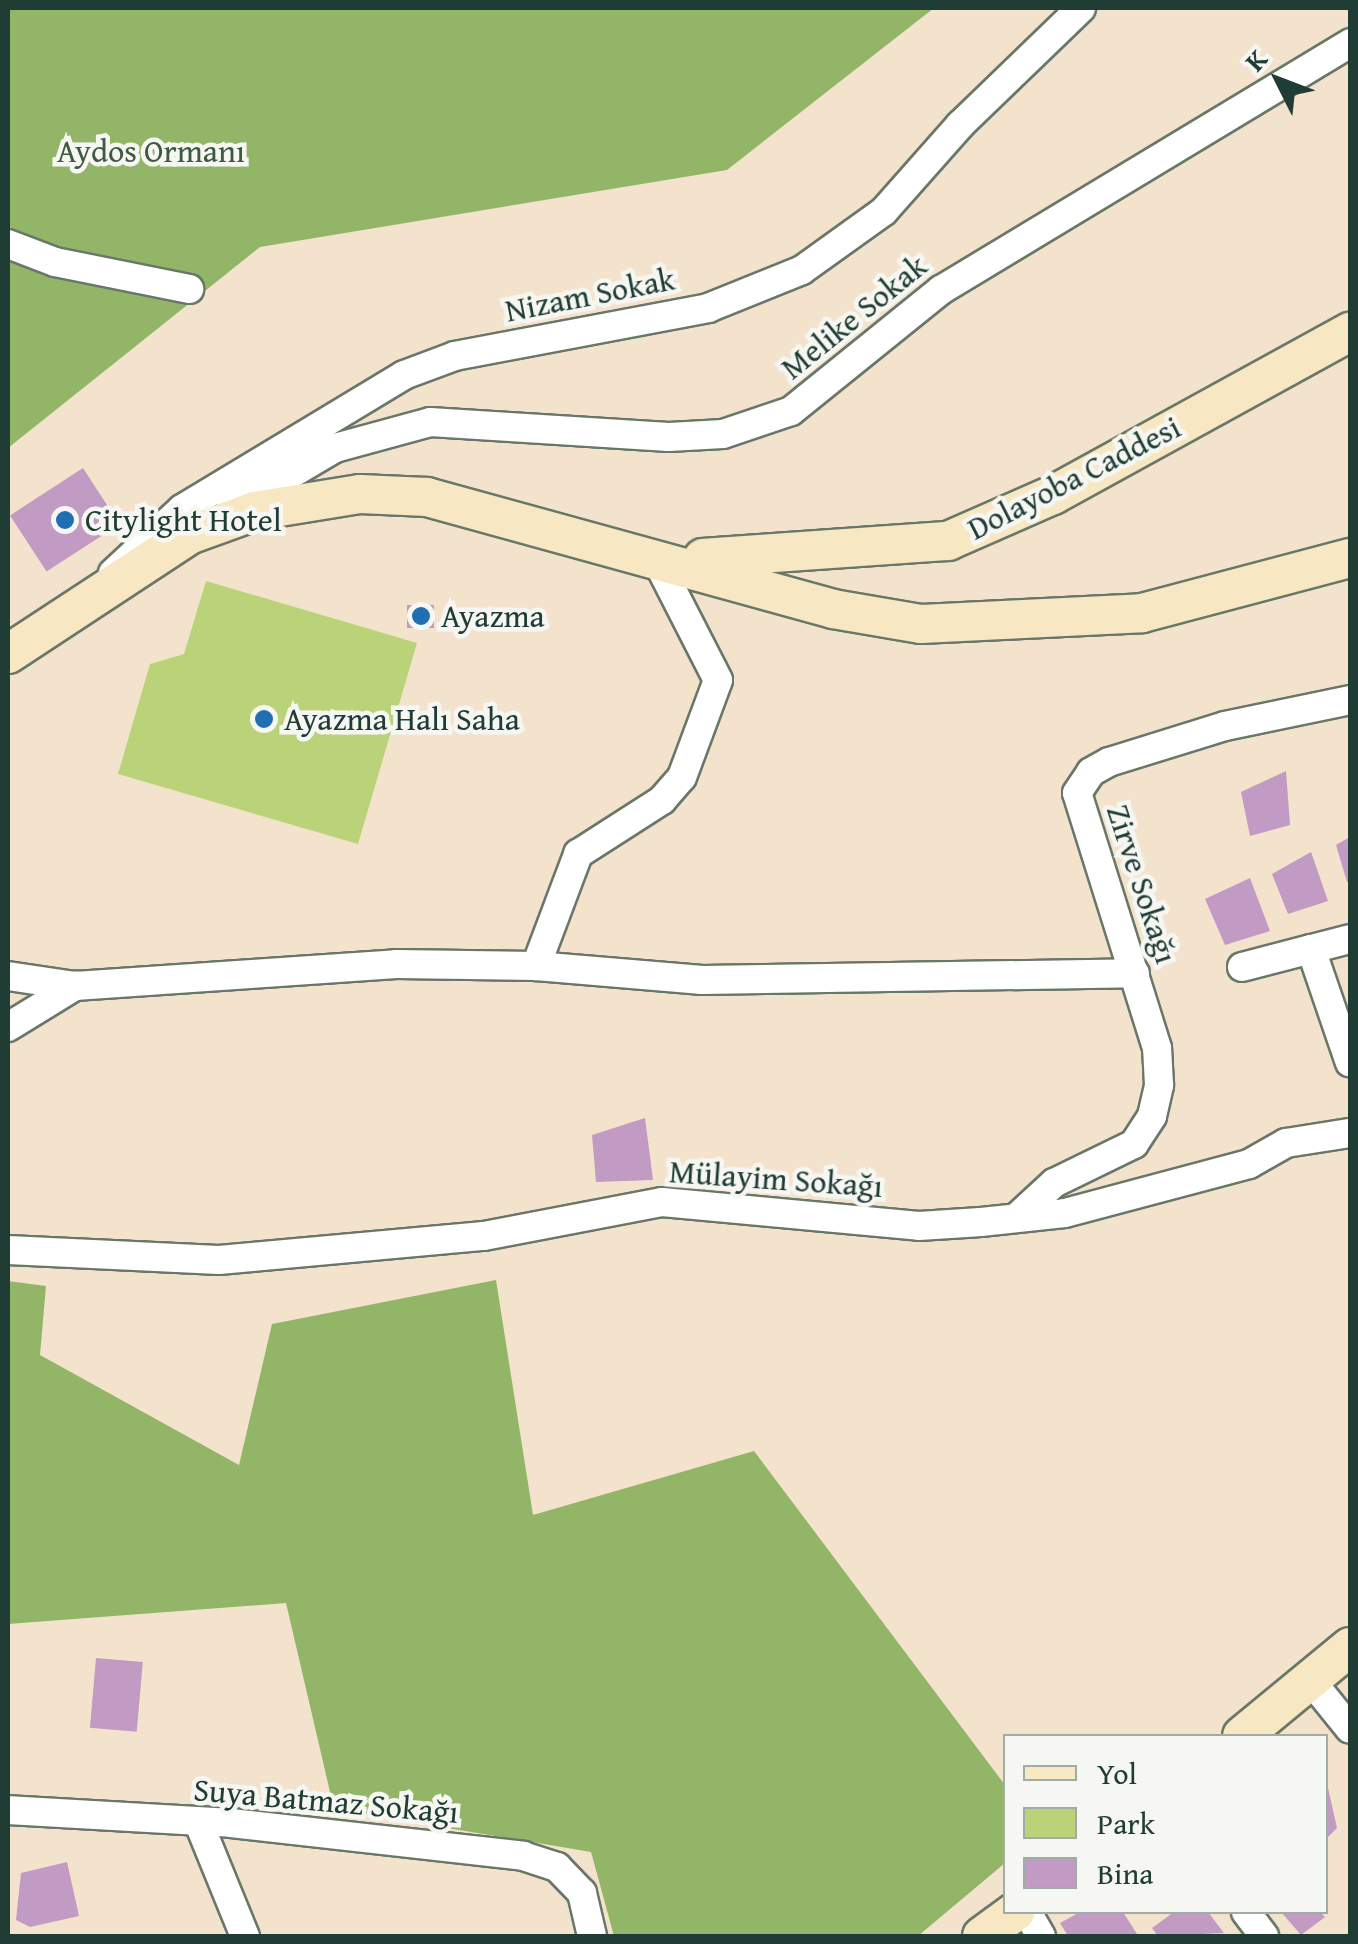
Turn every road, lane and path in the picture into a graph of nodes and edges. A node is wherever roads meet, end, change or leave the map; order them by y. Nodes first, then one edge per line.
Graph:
1 (1081, 8) edge
2 (1350, 43) edge
3 (8, 244) edge
4 (189, 289) dead end
5 (1350, 332) edge
6 (189, 535) junction
7 (1350, 558) edge
8 (656, 559) junction
9 (82, 608) junction
10 (8, 654) edge
11 (1350, 700) edge
12 (1350, 939) edge
13 (1310, 948) junction
14 (536, 966) junction
15 (1242, 966) dead end
16 (1135, 973) junction
17 (8, 976) edge
18 (75, 986) junction
19 (8, 1027) edge
20 (1350, 1063) edge
21 (1350, 1133) edge
22 (1016, 1218) junction
23 (8, 1250) edge
24 (1350, 1648) edge
25 (1312, 1682) junction
26 (1350, 1728) edge
27 (1245, 1734) edge
28 (8, 1810) edge
29 (200, 1826) junction
30 (1012, 1914) edge
31 (1028, 1914) edge
32 (1248, 1914) edge
33 (245, 1936) edge
34 (592, 1936) edge
35 (982, 1936) edge
36 (1042, 1936) edge
37 (1264, 1936) edge

1 - 9 street, Nizam Sokak
2 - 6 street, Melike Sokak
3 - 4 street
5 - 8 street, Dolayoba Caddesi
6 - 8 street
6 - 9 street
7 - 8 street
8 - 14 street
9 - 10 street
11 - 16 street, Zirve Sokağı
12 - 13 street
13 - 15 street
13 - 20 street
14 - 16 street
14 - 18 street
16 - 22 street, Zirve Sokağı
17 - 18 street
18 - 19 street
21 - 22 street, Mülayim Sokağı
22 - 23 street, Mülayim Sokağı
24 - 25 street
25 - 26 street
25 - 27 street
28 - 29 street, Suya Batmaz Sokağı
29 - 33 street
29 - 34 street, Suya Batmaz Sokağı
30 - 35 street
31 - 36 street
32 - 37 street

